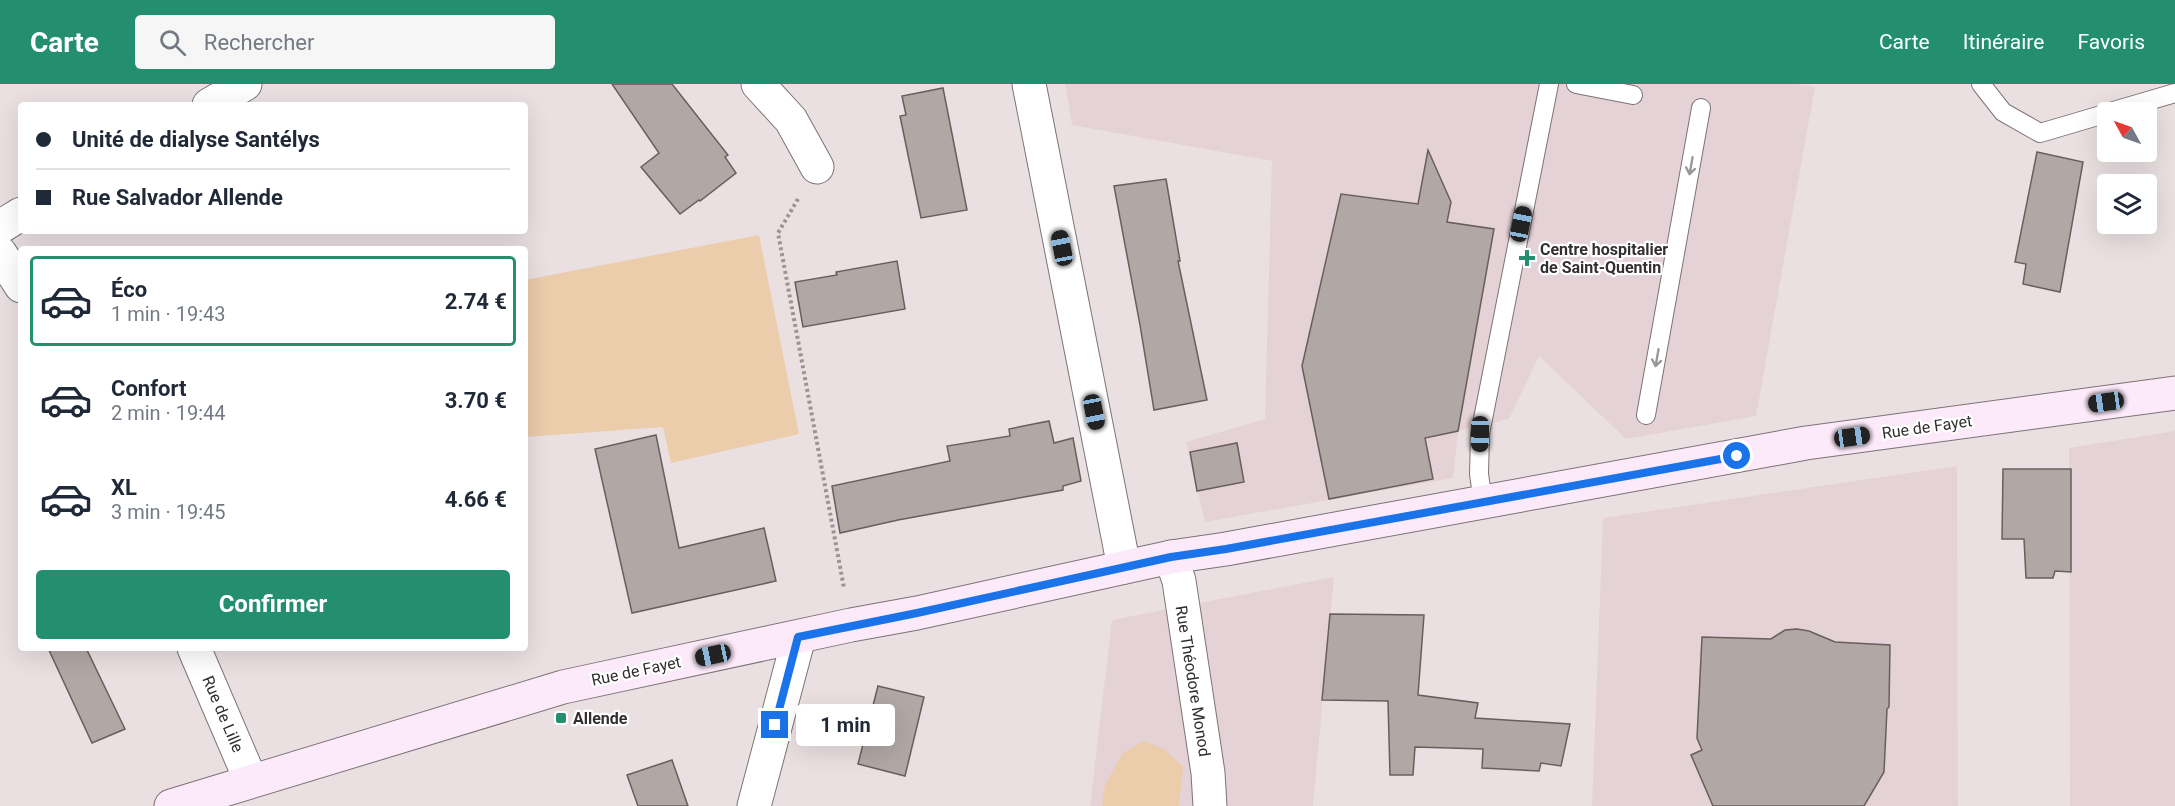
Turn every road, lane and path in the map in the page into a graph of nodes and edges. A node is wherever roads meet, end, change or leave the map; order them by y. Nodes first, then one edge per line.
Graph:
1 (245, 84) edge
2 (758, 84) edge
3 (1029, 84) edge
4 (1549, 84) edge
5 (1576, 84) edge
6 (1981, 84) edge
7 (2175, 93) edge
8 (1633, 95) dead end
9 (214, 102) edge
10 (2145, 102) edge
11 (1701, 108) dead end
12 (2097, 116) edge
13 (817, 167) joint
14 (18, 216) edge
15 (0, 227) edge
16 (0, 253) edge
17 (18, 281) edge
18 (2175, 393) edge
19 (1646, 415) dead end
20 (1483, 502) junction
21 (1171, 557) junction
22 (1124, 567) junction
23 (851, 625) junction
24 (798, 637) junction
25 (196, 651) edge
26 (251, 781) junction
27 (171, 806) edge
28 (754, 806) edge
29 (1210, 806) edge

1 - 9 street
2 - 13 street
3 - 22 street
4 - 20 lane
5 - 8 lane
6 - 12 lane
7 - 10 lane
11 -> 19 lane
13 - 23 path
14 - 15 street
16 - 17 street
18 - 20 main road, Rue de Fayet
20 - 21 main road, Rue de Fayet
21 - 22 main road, Rue de Fayet
21 - 29 street, Rue Théodore Monod
22 - 23 main road, Rue de Fayet
23 - 24 main road, Rue de Fayet
24 - 26 main road, Rue de Fayet
24 - 28 street
25 - 26 street, Rue de Lille
26 - 27 main road, Rue de Fayet

